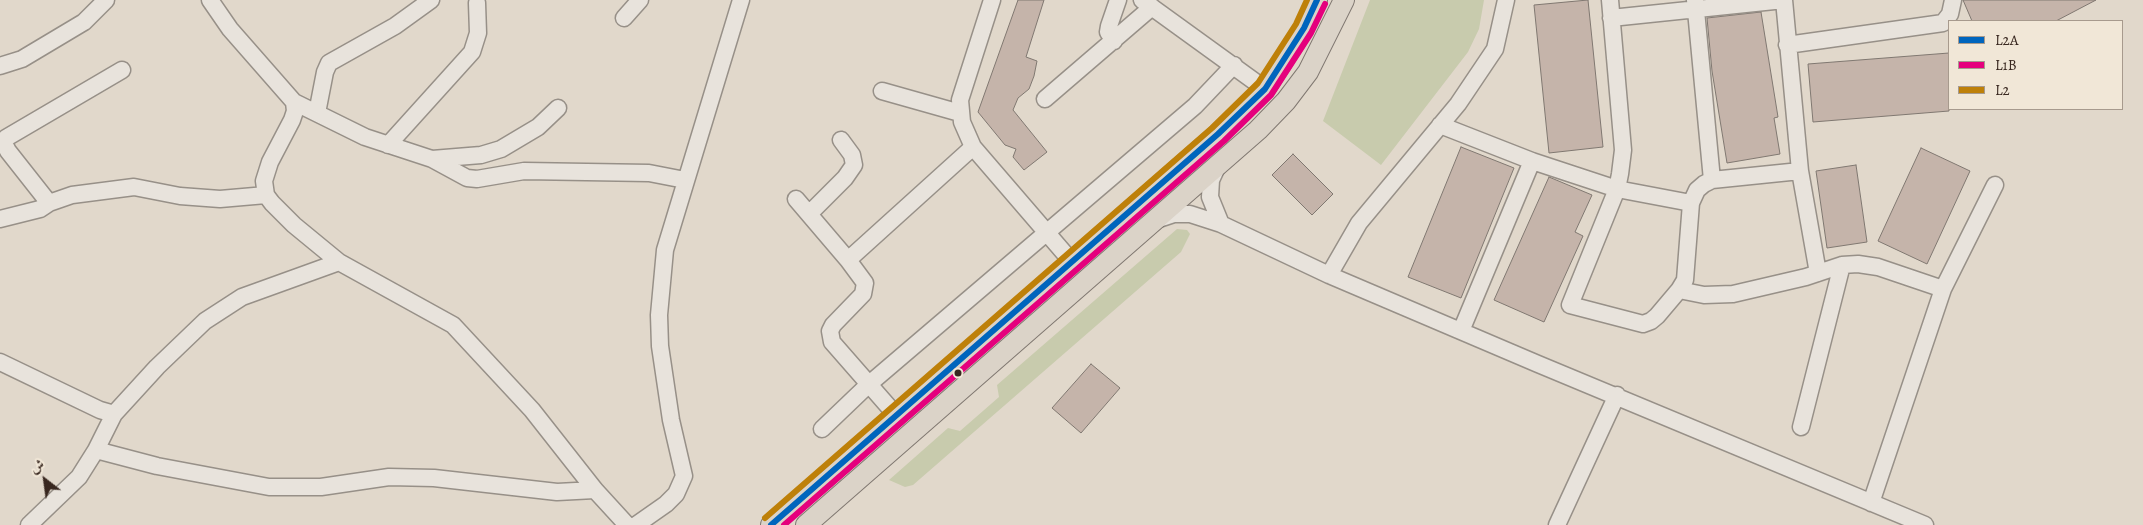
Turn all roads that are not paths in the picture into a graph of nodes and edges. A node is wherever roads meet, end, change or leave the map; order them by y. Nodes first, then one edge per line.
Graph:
1 (106, 0) edge
2 (210, 0) edge
3 (431, 0) edge
4 (640, 0) edge
5 (741, 0) edge
6 (992, 0) edge
7 (1118, 0) edge
8 (1317, 0) edge
9 (1344, 0) edge
10 (1506, 0) edge
11 (1610, 0) edge
12 (1784, 0) edge
13 (1953, 0) edge
14 (477, 3) dead end
15 (1147, 4) edge
16 (1695, 4) edge
17 (624, 18) dead end
18 (1611, 18) junction
19 (1114, 41) junction
20 (1787, 45) junction
21 (1234, 65) junction
22 (0, 66) edge
23 (122, 70) dead end
24 (1265, 89) junction
25 (882, 91) dead end
26 (1045, 98) dead end
27 (294, 102) junction
28 (558, 108) dead end
29 (960, 112) junction
30 (317, 113) junction
31 (1440, 125) junction
32 (841, 140) dead end
33 (388, 145) junction
34 (973, 147) junction
35 (432, 159) junction
36 (1532, 161) junction
37 (1219, 164) junction
38 (1800, 171) junction
39 (685, 180) junction
40 (1712, 180) junction
41 (1995, 185) dead end
42 (1617, 190) junction
43 (266, 195) junction
44 (796, 199) dead end
45 (49, 203) junction
46 (1691, 203) junction
47 (809, 214) junction
48 (0, 219) edge
49 (1156, 220) junction
50 (1221, 224) junction
51 (1047, 232) junction
52 (848, 260) junction
53 (339, 262) junction
54 (1072, 262) junction
55 (1842, 265) junction
56 (1818, 273) junction
57 (1329, 275) junction
58 (1943, 289) junction
59 (1679, 290) junction
60 (1461, 331) junction
61 (0, 362) edge
62 (868, 385) junction
63 (1617, 396) junction
64 (114, 414) junction
65 (895, 414) junction
66 (1801, 427) dead end
67 (822, 429) dead end
68 (96, 450) junction
69 (595, 490) junction
70 (1871, 503) junction
71 (1564, 523) edge
72 (29, 525) edge
73 (626, 525) edge
74 (636, 525) edge
75 (771, 525) edge
76 (806, 525) edge
77 (1925, 525) edge

1 - 22 street
2 - 27 street
3 - 30 street
4 - 17 street
5 - 39 street
6 - 29 street
7 - 19 street
8 - 24 main road
9 - 37 main road
10 - 31 street
11 - 18 street
12 - 16 street
12 - 20 street
13 - 20 street
14 - 33 street
15 - 19 street
15 - 21 street
16 - 18 street
16 - 40 street
18 - 42 street
19 - 26 street
20 - 38 street
21 - 24 street
21 - 51 street
23 - 45 street
24 - 54 main road
25 - 29 street
27 - 30 street
27 - 43 street
28 - 35 street
29 - 34 street
30 - 33 street
31 - 36 street
31 - 57 street
32 - 47 street
33 - 35 street
34 - 51 street
34 - 52 street
35 - 39 street
36 - 42 street
36 - 60 street
37 - 49 main road
37 - 50 street
38 - 40 street
38 - 56 street
39 - 74 street
40 - 46 street
41 - 58 street
42 - 46 street
42 - 59 street
43 - 45 street
43 - 53 street
44 - 47 street
45 - 48 street
46 - 59 street
47 - 52 street
49 - 50 street
49 - 76 main road
50 - 57 street
51 - 54 street
51 - 62 street
52 - 62 street
53 - 64 street
53 - 69 street
54 - 65 main road
55 - 56 street
55 - 58 street
55 - 66 street
56 - 59 street
57 - 60 street
58 - 70 street
60 - 63 street
61 - 64 street
62 - 65 street
62 - 67 street
63 - 70 street
63 - 71 street
64 - 68 street
65 - 75 main road
68 - 69 street
68 - 72 street
69 - 73 street
70 - 77 street

